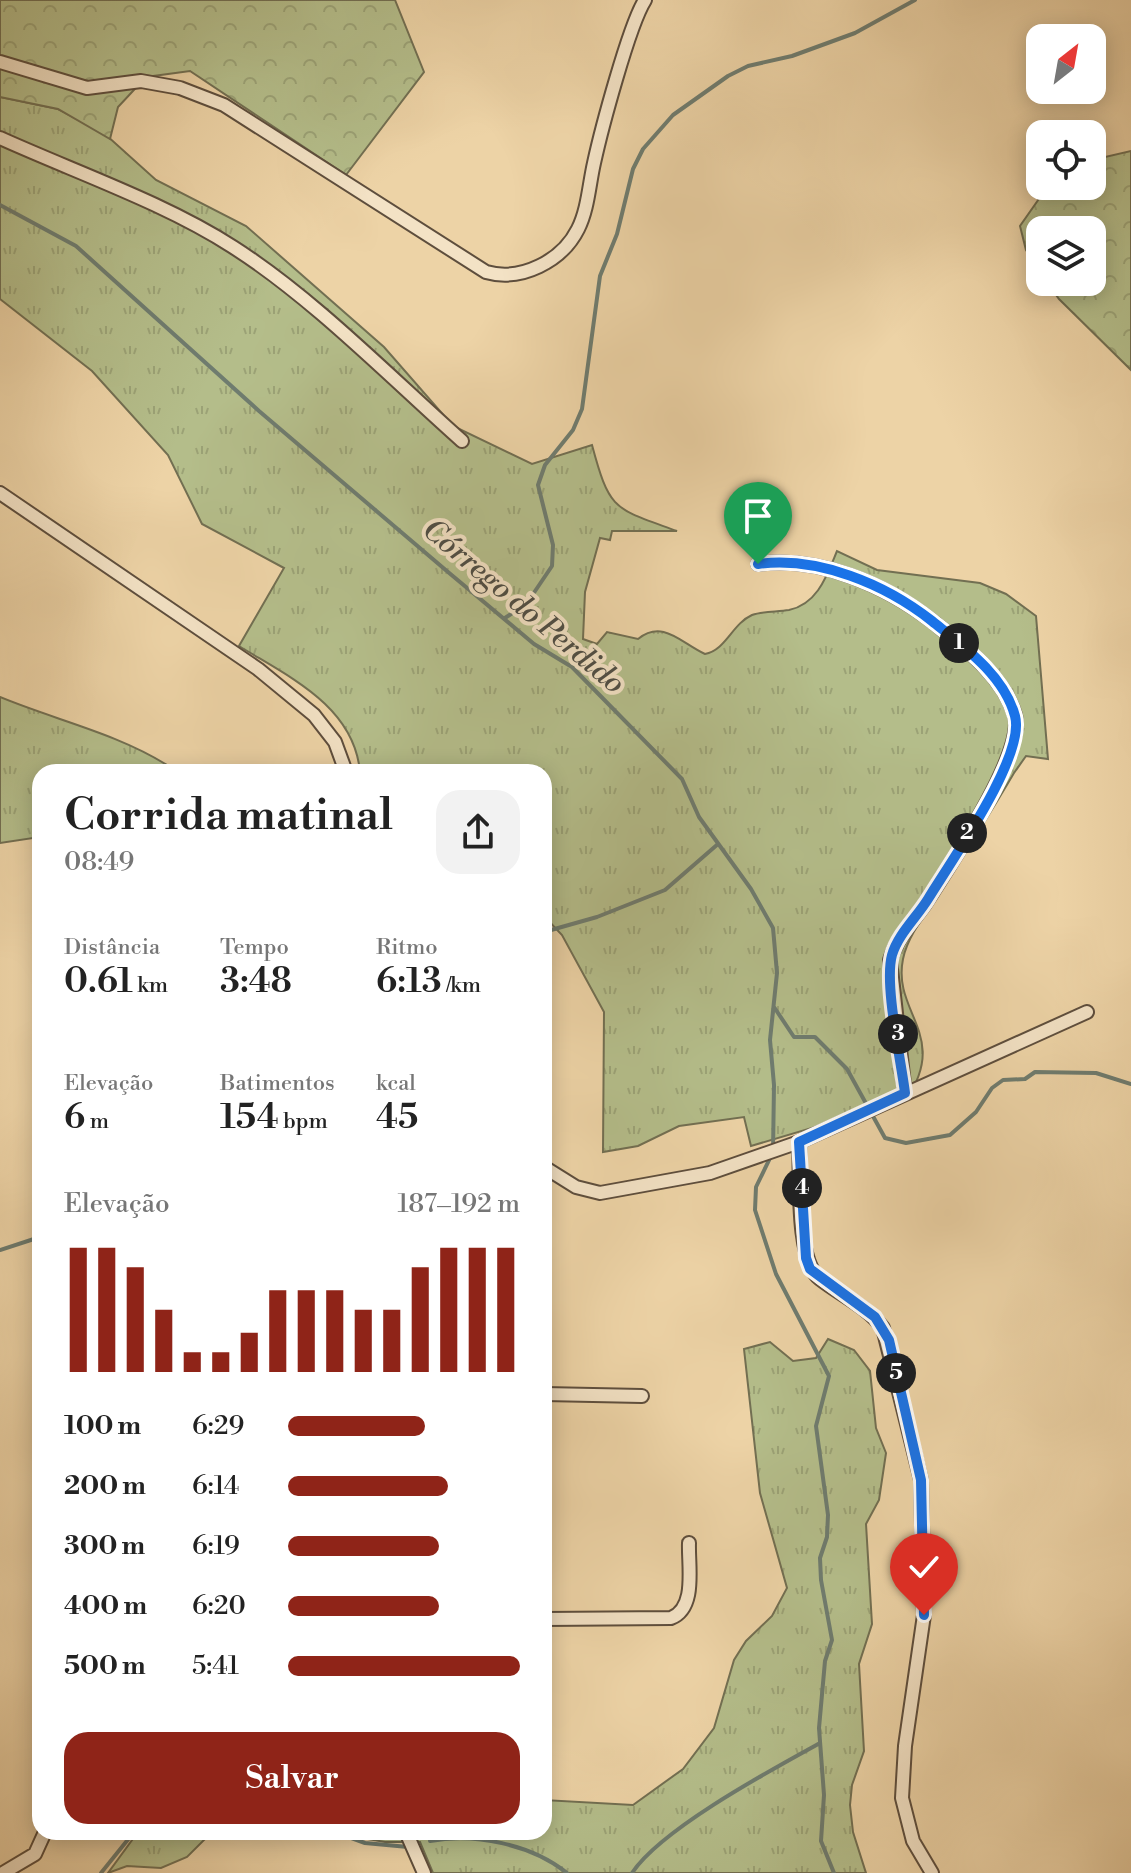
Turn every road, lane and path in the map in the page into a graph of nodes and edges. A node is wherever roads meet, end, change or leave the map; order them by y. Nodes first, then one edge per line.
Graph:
1 (645, 0) edge
2 (0, 62) edge
3 (0, 138) edge
4 (462, 441) dead end
5 (0, 493) edge
6 (758, 564) dead end
7 (343, 764) edge
8 (1087, 1012) dead end
9 (905, 1093) junction
10 (799, 1142) junction
11 (552, 1172) edge
12 (552, 1394) edge
13 (642, 1396) dead end
14 (689, 1543) dead end
15 (552, 1619) edge
16 (41, 1840) edge
17 (410, 1840) edge
18 (3, 1873) edge
19 (424, 1873) edge
20 (932, 1873) edge

1 - 2 street
3 - 4 street
5 - 7 street
6 - 9 street
8 - 9 street
9 - 10 street
10 - 11 street
10 - 20 street
12 - 13 street
14 - 15 street
16 - 18 street
17 - 19 street

